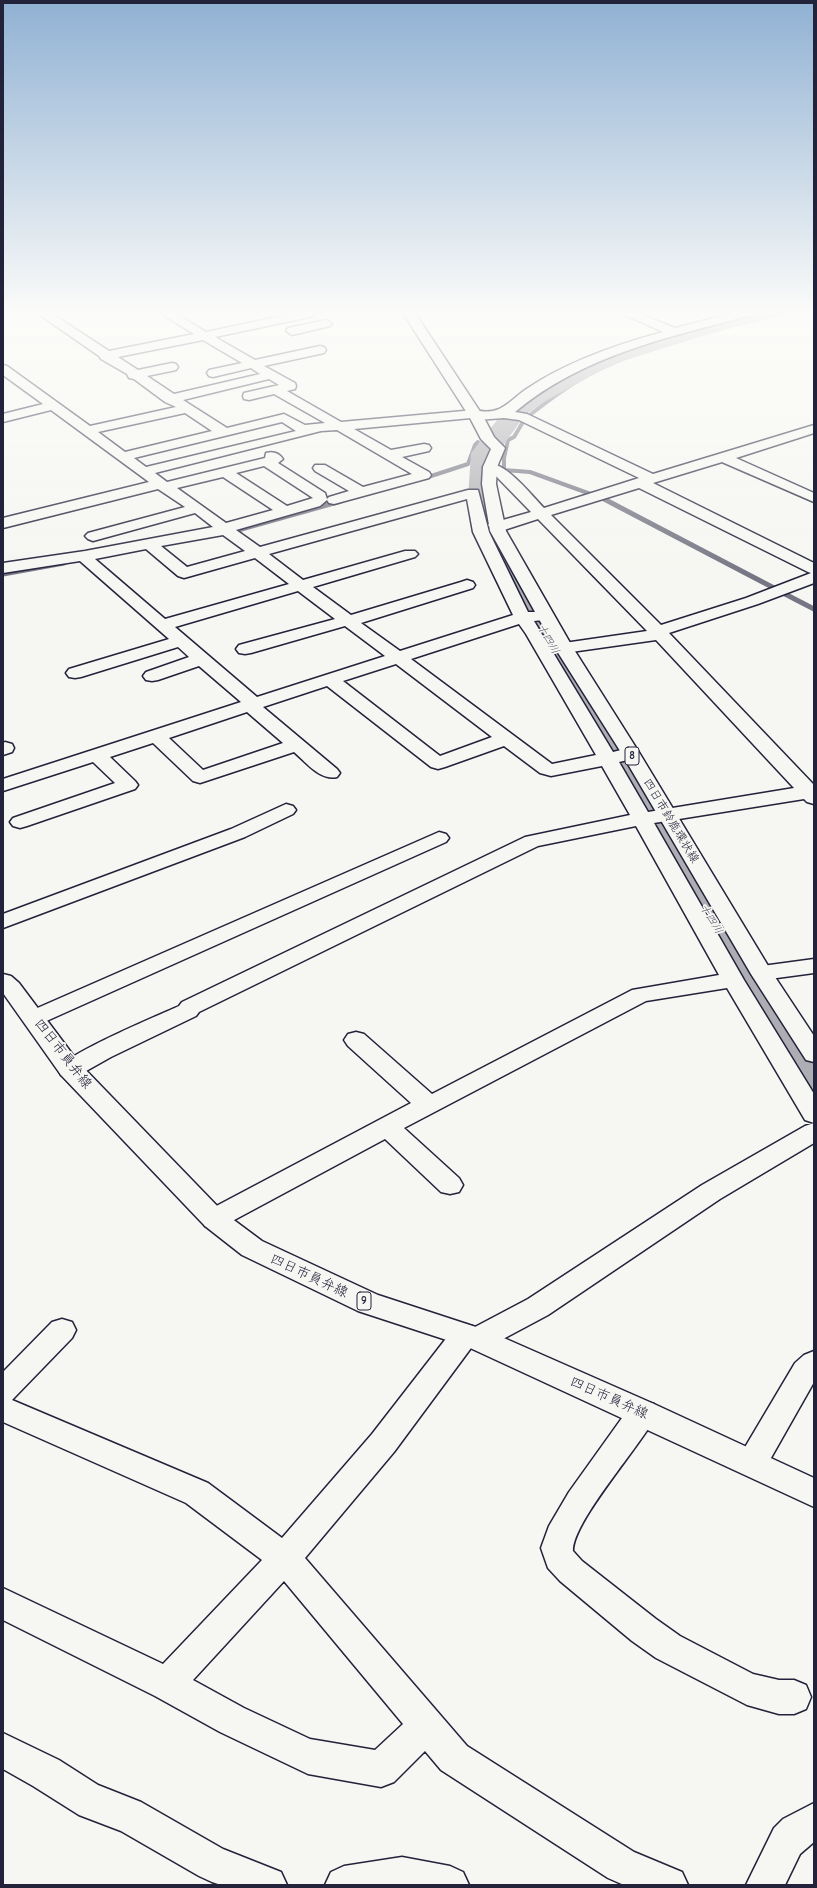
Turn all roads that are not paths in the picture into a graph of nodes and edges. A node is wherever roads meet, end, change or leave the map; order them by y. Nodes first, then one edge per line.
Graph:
1 (46, 401) edge
2 (173, 401) edge
3 (297, 401) edge
4 (467, 401) edge
5 (520, 401) edge
6 (53, 406) junction
7 (185, 409) junction
8 (313, 410) junction
9 (504, 414) junction
10 (476, 415) junction
11 (3, 418) edge
12 (284, 418) junction
13 (337, 425) junction
14 (814, 429) edge
15 (87, 431) junction
16 (222, 431) junction
17 (253, 445) junction
18 (424, 448) dead end
19 (389, 455) junction
20 (122, 457) junction
21 (723, 457) junction
22 (268, 462) junction
23 (490, 467) junction
24 (320, 468) dead end
25 (143, 472) junction
26 (225, 472) junction
27 (646, 481) junction
28 (162, 485) junction
29 (361, 492) junction
30 (814, 498) edge
31 (334, 500) dead end
32 (197, 508) junction
33 (284, 511) junction
34 (541, 513) junction
35 (3, 523) edge
36 (496, 525) junction
37 (227, 532) junction
38 (93, 536) dead end
39 (151, 546) junction
40 (255, 552) junction
41 (410, 554) dead end
42 (88, 561) dead end
43 (3, 568) edge
44 (814, 569) edge
45 (814, 577) edge
46 (466, 585) dead end
47 (301, 586) junction
48 (545, 615) junction
49 (524, 618) junction
50 (348, 620) junction
51 (163, 625) junction
52 (658, 633) junction
53 (182, 641) junction
54 (564, 648) junction
55 (245, 649) dead end
56 (201, 658) junction
57 (397, 658) junction
58 (75, 674) dead end
59 (152, 676) dead end
60 (330, 680) junction
61 (252, 705) junction
62 (156, 736) junction
63 (507, 738) junction
64 (296, 745) junction
65 (96, 755) junction
66 (629, 755) junction
67 (607, 758) junction
68 (330, 773) dead end
69 (3, 785) edge
70 (813, 794) edge
71 (286, 810) dead end
72 (666, 816) junction
73 (643, 819) junction
74 (20, 822) dead end
75 (439, 838) dead end
76 (3, 921) edge
77 (814, 966) edge
78 (760, 974) junction
79 (733, 979) junction
80 (3, 981) edge
81 (34, 1018) junction
82 (356, 1040) dead end
83 (814, 1054) edge
84 (70, 1069) junction
85 (428, 1105) junction
86 (814, 1114) edge
87 (387, 1127) junction
88 (814, 1132) edge
89 (450, 1185) dead end
90 (214, 1220) junction
91 (62, 1330) dead end
92 (472, 1337) junction
93 (814, 1363) edge
94 (3, 1391) edge
95 (3, 1409) edge
96 (643, 1413) junction
97 (752, 1463) junction
98 (814, 1493) edge
99 (285, 1558) junction
100 (3, 1603) edge
101 (167, 1684) junction
102 (794, 1697) dead end
103 (426, 1726) junction
104 (3, 1750) edge
105 (814, 1821) edge
106 (268, 1885) edge
107 (344, 1885) edge
108 (450, 1885) edge
109 (669, 1885) edge
110 (765, 1885) edge

1 - 6 street
2 - 7 street
3 - 8 street
4 - 10 street, 四日市鈴鹿環状線 / 8
5 - 9 street
6 - 11 street
6 - 15 street
7 - 15 street
7 - 16 street
8 - 12 street
8 - 13 street
9 - 10 street
9 - 27 street
10 - 13 street
10 - 23 street, 四日市鈴鹿環状線 / 8
12 - 13 street
12 - 16 street
13 - 17 street
13 - 19 street
14 - 21 street
15 - 20 street
16 - 20 street
17 - 22 street
17 - 25 street
18 - 19 street
19 - 29 street
20 - 25 street
21 - 27 street
21 - 30 street
22 - 26 street
22 - 33 street
23 - 34 street
23 - 36 street, 四日市鈴鹿環状線 / 8
24 - 29 street
25 - 28 street
26 - 28 street
26 - 33 street
27 - 34 street
27 - 44 street
28 - 32 street
28 - 35 street
29 - 31 street
32 - 37 street
32 - 38 street
33 - 37 street
34 - 36 street
34 - 52 street
36 - 48 street, 四日市鈴鹿環状線 / 8
37 - 39 street
37 - 40 street
39 - 40 street
39 - 43 street
40 - 47 street
40 - 49 street
41 - 47 street
42 - 51 street
45 - 52 street
46 - 50 street
47 - 50 street
47 - 51 street
48 - 49 street
48 - 54 street, 四日市鈴鹿環状線 / 8
49 - 57 street
49 - 67 street
50 - 55 street
50 - 57 street
51 - 53 street
52 - 54 street
52 - 70 street
53 - 56 street
53 - 58 street
54 - 66 street, 四日市鈴鹿環状線 / 8
56 - 59 street
56 - 61 street
57 - 60 street
57 - 63 street
60 - 61 street
60 - 63 street
61 - 62 street
61 - 64 street
62 - 64 street
62 - 65 street
63 - 67 street
64 - 68 street
65 - 69 street
65 - 74 street
66 - 67 street
66 - 72 street, 四日市鈴鹿環状線 / 8
67 - 73 street
70 - 72 street
71 - 76 street
72 - 73 street
72 - 78 street, 四日市鈴鹿環状線 / 8
73 - 79 street
73 - 84 street
75 - 81 street
77 - 78 street
78 - 79 street
78 - 83 street, 四日市鈴鹿環状線 / 8
79 - 85 street
79 - 86 street
80 - 81 street, 四日市員弁線 / 9
81 - 84 street, 四日市員弁線 / 9
82 - 85 street
84 - 90 street, 四日市員弁線 / 9
85 - 87 street
87 - 89 street
87 - 90 street
88 - 92 street
90 - 92 street, 四日市員弁線 / 9
91 - 94 street
92 - 96 street, 四日市員弁線 / 9
92 - 99 street
93 - 97 street
95 - 99 street
96 - 97 street, 四日市員弁線 / 9
96 - 102 street
97 - 98 street, 四日市員弁線 / 9
99 - 101 street
99 - 103 street
100 - 101 street
101 - 103 street
103 - 109 street
104 - 106 street
105 - 110 street
107 - 108 street

